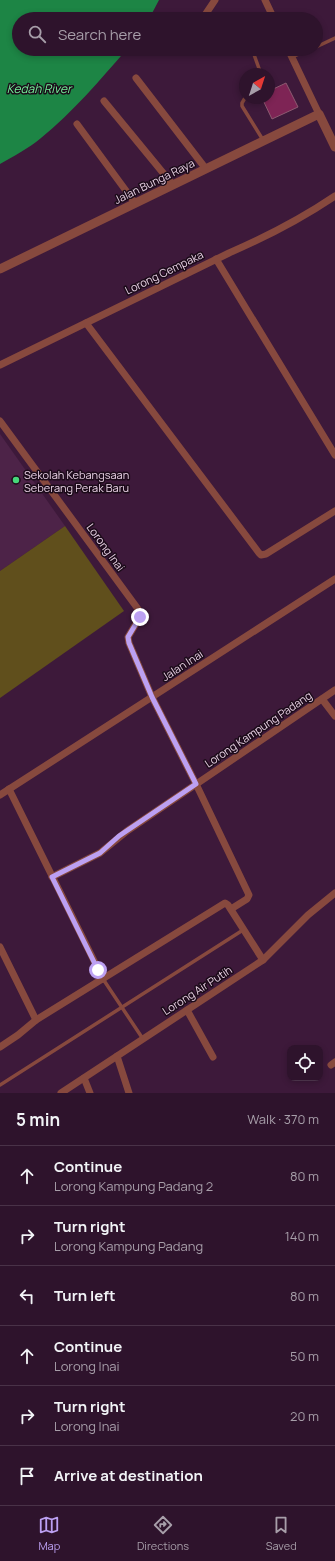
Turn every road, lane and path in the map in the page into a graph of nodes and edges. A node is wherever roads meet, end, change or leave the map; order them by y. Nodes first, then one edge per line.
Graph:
1 (215, 0) edge
2 (265, 0) edge
3 (207, 12) edge
4 (271, 12) edge
5 (335, 38) edge
6 (323, 44) edge
7 (255, 56) edge
8 (292, 57) edge
9 (259, 68) edge
10 (136, 78) dead end
11 (104, 101) dead end
12 (242, 104) edge
13 (319, 114) junction
14 (77, 124) dead end
15 (264, 141) junction
16 (334, 144) edge
17 (206, 169) junction
18 (173, 185) junction
19 (335, 196) edge
20 (135, 203) junction
21 (216, 259) junction
22 (0, 269) edge
23 (86, 323) junction
24 (0, 365) edge
25 (0, 420) edge
26 (335, 455) edge
27 (335, 511) edge
28 (335, 579) edge
29 (335, 690) edge
30 (152, 697) junction
31 (322, 699) junction
32 (335, 716) edge
33 (196, 784) junction
34 (9, 789) junction
35 (0, 795) edge
36 (52, 877) junction
37 (335, 893) edge
38 (231, 909) junction
39 (244, 930) junction
40 (0, 948) edge
41 (263, 960) junction
42 (103, 978) junction
43 (122, 1007) junction
44 (187, 1010) junction
45 (36, 1020) junction
46 (143, 1039) junction
47 (0, 1047) edge
48 (117, 1056) junction
49 (213, 1057) dead end
50 (84, 1078) junction
51 (0, 1085) edge
52 (61, 1093) edge
53 (90, 1093) edge
54 (129, 1093) edge

1 - 3 street
2 - 4 street
5 - 6 lane
7 - 9 lane
8 - 13 street
10 - 17 street
11 - 18 street
12 - 15 lane
13 - 15 street, Jalan Bunga Raya
13 - 16 street
14 - 20 street
15 - 17 street, Jalan Bunga Raya
17 - 18 street, Jalan Bunga Raya
18 - 20 street, Jalan Bunga Raya
19 - 21 street, Lorong Cempaka
20 - 22 street, Jalan Bunga Raya
21 - 23 street, Lorong Cempaka
21 - 26 street
23 - 24 street, Lorong Cempaka
23 - 27 street
25 - 30 street, Lorong Inai
28 - 30 street, Jalan Inai
29 - 31 street, Lorong Kampung Padang
30 - 33 street
30 - 34 street, Jalan Inai
31 - 32 street
31 - 33 street, Lorong Kampung Padang
33 - 36 street, Lorong Kampung Padang
33 - 38 street
34 - 35 street, Jalan Inai
34 - 36 street
36 - 42 street
37 - 41 street, Lorong Air Putih
38 - 39 street
38 - 42 street
39 - 41 street
39 - 43 lane
40 - 45 street
41 - 44 street, Lorong Air Putih
42 - 43 lane
42 - 45 street
43 - 46 lane
43 - 51 lane
44 - 46 street, Lorong Air Putih
44 - 49 street
45 - 47 street
46 - 48 street, Lorong Air Putih
48 - 50 street, Lorong Air Putih
48 - 54 street
50 - 52 street, Lorong Air Putih
50 - 53 street

